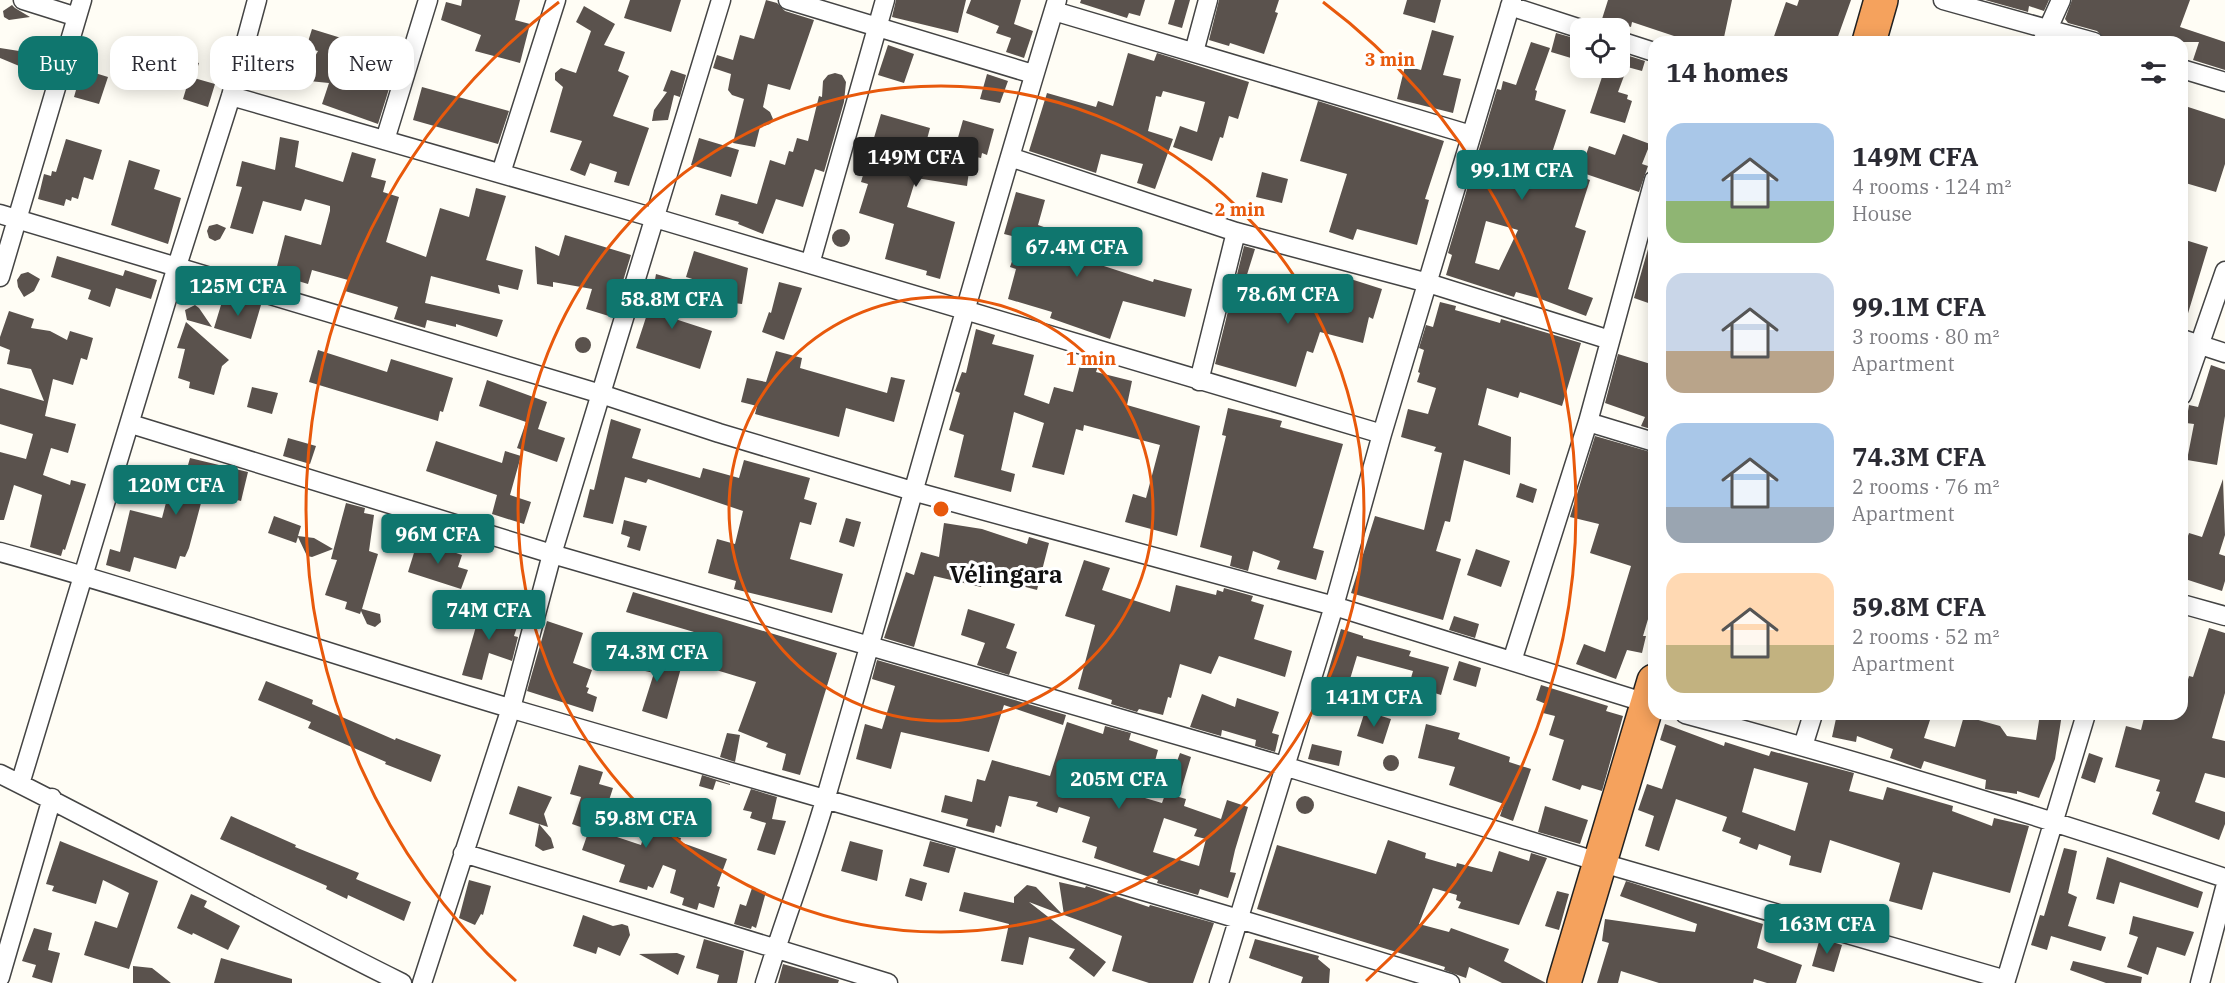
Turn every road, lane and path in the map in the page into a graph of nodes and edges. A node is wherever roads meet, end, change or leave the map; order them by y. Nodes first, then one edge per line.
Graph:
1 (23, 0) edge
2 (257, 0) edge
3 (428, 0) edge
4 (556, 0) edge
5 (721, 0) edge
6 (788, 0) edge
7 (885, 0) edge
8 (1208, 0) edge
9 (1881, 0) edge
10 (1943, 0) edge
11 (2061, 0) edge
12 (1511, 3) edge
13 (1055, 5) edge
14 (80, 8) edge
15 (878, 25) junction
16 (1570, 25) edge
17 (2045, 35) edge
18 (1871, 36) edge
19 (1630, 44) edge
20 (1648, 50) edge
21 (1194, 52) junction
22 (2188, 71) edge
23 (1033, 74) junction
24 (2225, 82) edge
25 (231, 96) junction
26 (1471, 135) junction
27 (385, 140) junction
28 (1010, 158) junction
29 (501, 172) junction
30 (1648, 202) edge
31 (9, 217) edge
32 (655, 218) junction
33 (1236, 232) junction
34 (810, 264) junction
35 (177, 266) junction
36 (2225, 271) edge
37 (0, 277) edge
38 (1428, 283) junction
39 (965, 310) junction
40 (1610, 340) junction
41 (2190, 342) edge
42 (2225, 353) edge
43 (1199, 381) junction
44 (601, 394) junction
45 (1588, 422) junction
46 (131, 424) junction
47 (1382, 434) junction
48 (1648, 440) edge
49 (916, 492) junction
50 (0, 552) edge
51 (552, 554) junction
52 (84, 575) junction
53 (1334, 606) junction
54 (2188, 606) edge
55 (2225, 616) edge
56 (869, 645) junction
57 (1512, 661) junction
58 (1648, 696) edge
59 (511, 708) junction
60 (1648, 709) edge
61 (1707, 720) edge
62 (1811, 720) edge
63 (2084, 720) edge
64 (1803, 746) junction
65 (1284, 766) junction
66 (0, 774) edge
67 (20, 784) junction
68 (52, 798) junction
69 (826, 800) junction
70 (2055, 821) junction
71 (463, 853) junction
72 (1599, 862) junction
73 (2225, 878) edge
74 (2225, 888) edge
75 (1240, 918) junction
76 (775, 950) junction
77 (372, 976) edge
78 (0, 977) edge
79 (884, 982) edge
80 (2006, 982) edge
81 (402, 983) edge
82 (423, 983) edge
83 (765, 983) edge
84 (1218, 983) edge
85 (1450, 983) edge
86 (1564, 983) edge
87 (2200, 983) edge

1 - 14 street
2 - 25 street
3 - 27 street
4 - 29 street
5 - 32 street
6 - 15 street
7 - 15 street
8 - 21 street
9 - 18 highway
10 - 17 street
11 - 17 street
12 - 16 street
12 - 26 street
13 - 21 street
13 - 23 street
14 - 31 street
15 - 23 street
15 - 34 street
19 - 20 street
21 - 26 street
22 - 24 street
23 - 28 street
25 - 27 street
25 - 35 street
26 - 38 street
27 - 29 street
28 - 33 street
28 - 39 street
29 - 32 street
30 - 40 street
31 - 35 street
31 - 37 street
32 - 34 street
32 - 44 street
33 - 38 street
33 - 43 street
34 - 39 street
35 - 44 street
35 - 46 street
36 - 41 street
38 - 40 street
38 - 47 street
39 - 43 street
39 - 49 street
40 - 45 street
41 - 42 street
43 - 47 street
44 - 49 street
44 - 51 street
45 - 48 street
45 - 57 street
46 - 51 street
46 - 52 street
47 - 53 street
49 - 53 street
49 - 56 street
50 - 52 street
51 - 56 street
51 - 59 street
52 - 59 street
52 - 67 street
53 - 57 street
53 - 65 street
54 - 55 street
56 - 65 street
56 - 69 street
57 - 58 street
59 - 69 street
59 - 71 street
60 - 72 highway
61 - 64 street
62 - 64 street
63 - 70 street
64 - 70 street
65 - 72 street
65 - 75 street
66 - 67 street
67 - 68 street
68 - 77 street
68 - 78 street
69 - 75 street
69 - 76 street
70 - 73 street
70 - 80 street
71 - 76 street
71 - 82 street
72 - 80 street
72 - 86 highway
74 - 87 street
75 - 84 street
75 - 85 street
76 - 79 street
76 - 83 street
77 - 81 street

